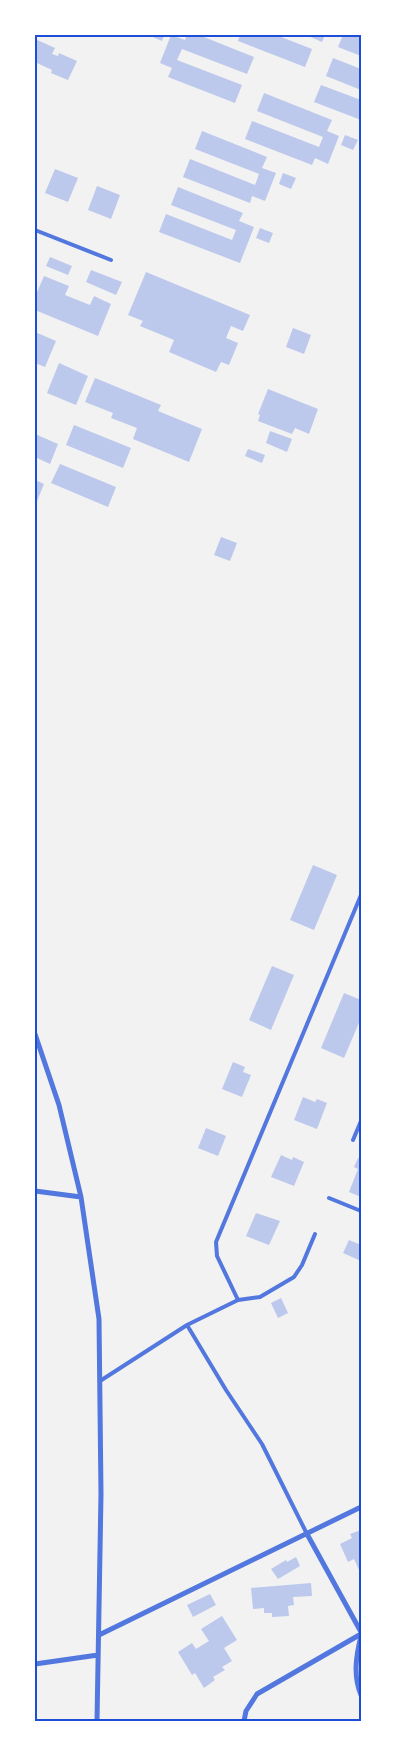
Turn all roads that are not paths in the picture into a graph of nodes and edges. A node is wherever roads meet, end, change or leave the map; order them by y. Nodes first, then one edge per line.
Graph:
1 (35, 230) edge
2 (111, 260) dead end
3 (361, 895) edge
4 (35, 1034) edge
5 (361, 1121) edge
6 (353, 1140) dead end
7 (35, 1191) edge
8 (81, 1197) junction
9 (329, 1198) dead end
10 (361, 1211) edge
11 (315, 1234) dead end
12 (238, 1300) junction
13 (187, 1325) junction
14 (100, 1382) junction
15 (361, 1506) edge
16 (307, 1534) junction
17 (361, 1634) edge
18 (99, 1635) junction
19 (98, 1655) junction
20 (35, 1664) edge
21 (361, 1695) edge
22 (97, 1721) edge
23 (244, 1721) edge

1 - 2 lane
3 - 12 lane
4 - 8 street
5 - 6 lane
7 - 8 street
8 - 14 street
9 - 10 lane
11 - 12 lane
12 - 13 lane
13 - 14 lane
13 - 16 lane
14 - 18 street
15 - 16 street
16 - 17 street
16 - 18 street
17 - 21 street
17 - 23 street
18 - 19 street
19 - 20 street
19 - 22 street

